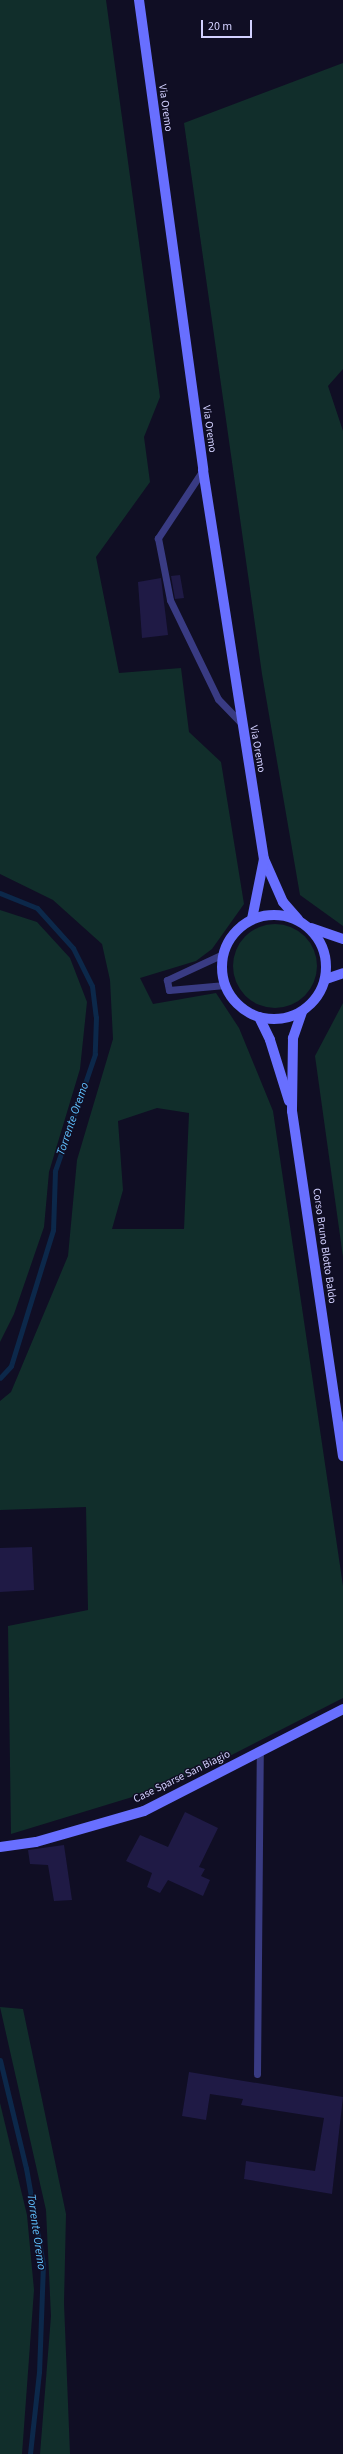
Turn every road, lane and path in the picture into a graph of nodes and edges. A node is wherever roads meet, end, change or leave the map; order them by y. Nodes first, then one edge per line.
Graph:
1 (139, 0) edge
2 (203, 470) junction
3 (240, 722) junction
4 (264, 859) junction
5 (252, 919) junction
6 (298, 919) junction
7 (311, 928) junction
8 (343, 939) edge
9 (223, 954) junction
10 (343, 973) edge
11 (326, 979) junction
12 (225, 985) junction
13 (302, 1012) junction
14 (259, 1017) junction
15 (292, 1111) junction
16 (343, 1456) edge
17 (343, 1709) edge
18 (260, 1752) junction
19 (0, 1847) edge
20 (257, 2074) dead end

1 - 2 main road, Via Oremo
2 - 3 main road, Via Oremo
2 - 3 lane
3 - 4 main road, Via Oremo
4 - 5 main road, Via Oremo
4 - 6 main road, Via Oremo
5 - 6 main road
5 - 9 main road
6 - 7 main road
7 - 8 main road
7 - 11 main road
9 - 12 main road
9 - 12 lane
10 - 11 main road
11 - 13 main road
12 - 14 main road
13 - 14 main road
13 - 15 main road, Corso Bruno Blotto Baldo
14 - 15 main road, Corso Bruno Blotto Baldo
15 - 16 main road, Corso Bruno Blotto Baldo
17 - 18 main road, Case Sparse San Biagio
18 - 19 main road, Case Sparse San Biagio
18 - 20 lane

